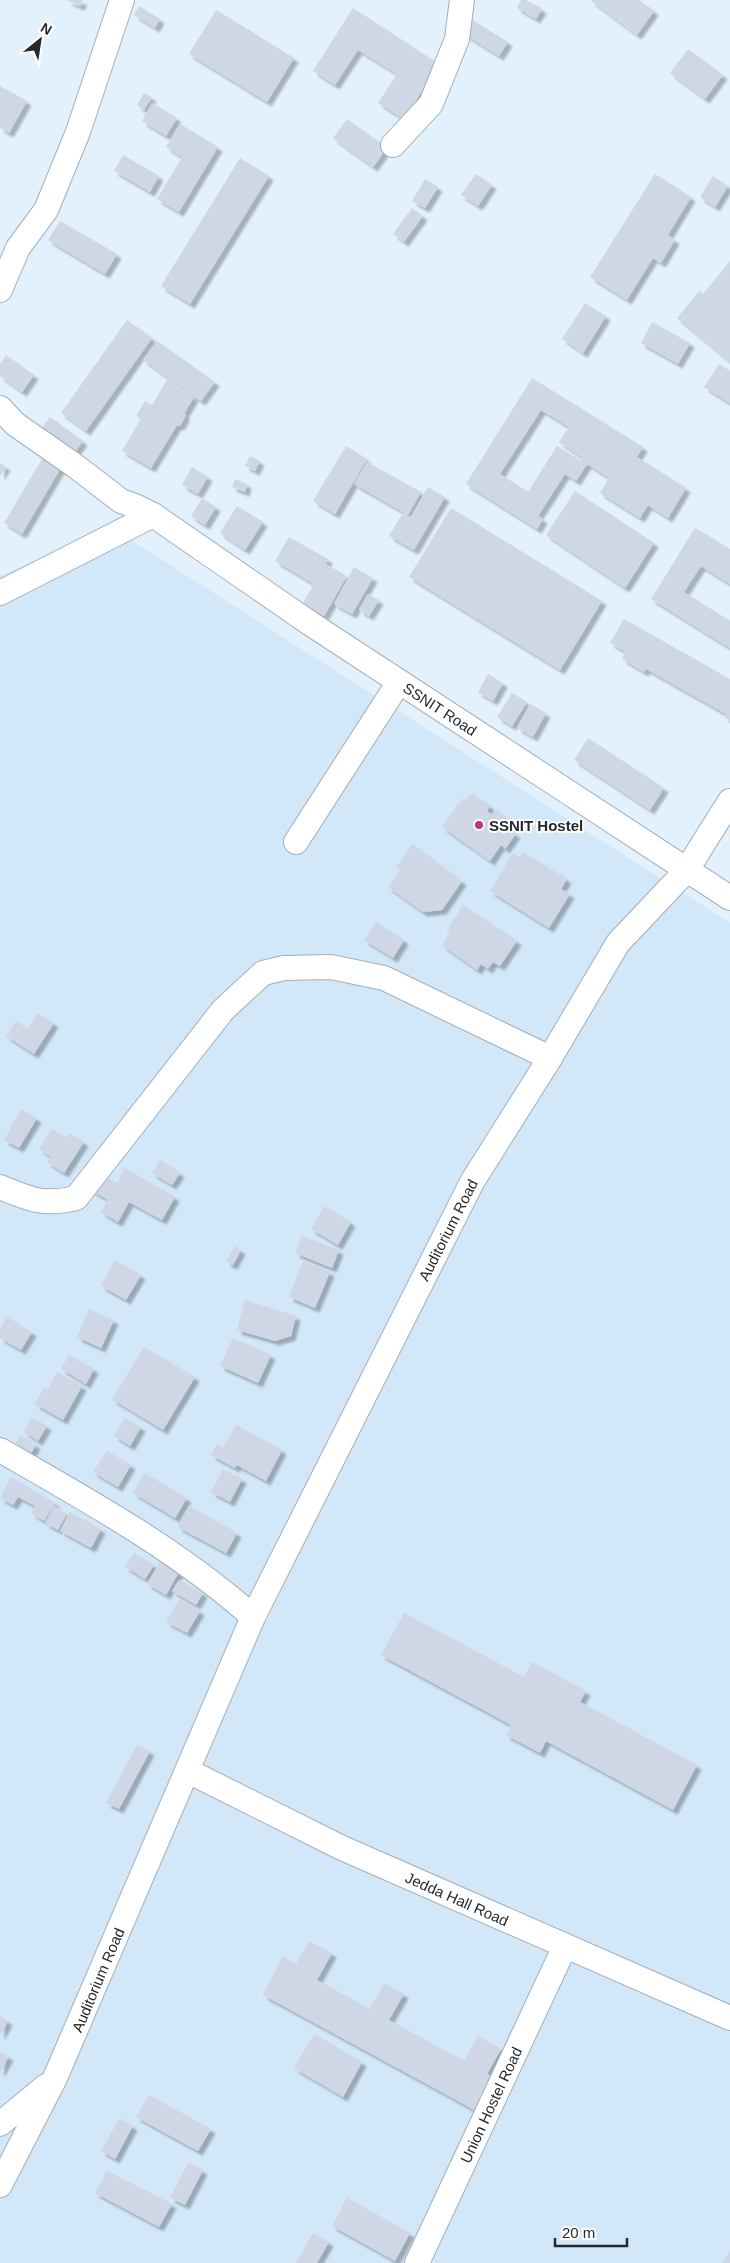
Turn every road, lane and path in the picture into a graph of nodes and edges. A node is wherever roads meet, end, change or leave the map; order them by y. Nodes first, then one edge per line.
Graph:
1 (122, 0) edge
2 (462, 0) edge
3 (393, 146) dead end
4 (0, 290) edge
5 (5, 422) edge
6 (153, 515) junction
7 (0, 593) edge
8 (399, 682) junction
9 (730, 801) edge
10 (296, 842) dead end
11 (686, 871) junction
12 (730, 898) edge
13 (550, 1058) junction
14 (0, 1187) edge
15 (0, 1450) edge
16 (253, 1617) junction
17 (188, 1771) junction
18 (565, 1946) junction
19 (730, 2018) edge
20 (55, 2078) junction
21 (0, 2124) edge
22 (0, 2185) edge
23 (416, 2263) edge

1 - 4 street
2 - 3 street
5 - 6 street, SSNIT Road
6 - 7 street
6 - 8 street, SSNIT Road
8 - 10 street
8 - 11 street, SSNIT Road
9 - 11 street, Auditorium Road
11 - 12 street, SSNIT Road
11 - 13 street, Auditorium Road
13 - 14 street
13 - 16 street, Auditorium Road
15 - 16 street
16 - 17 street, Auditorium Road
17 - 18 street, Jedda Hall Road
17 - 20 street, Auditorium Road
18 - 19 street, Jedda Hall Road
18 - 23 street, Union Hostel Road
20 - 21 street
20 - 22 street, Auditorium Road

